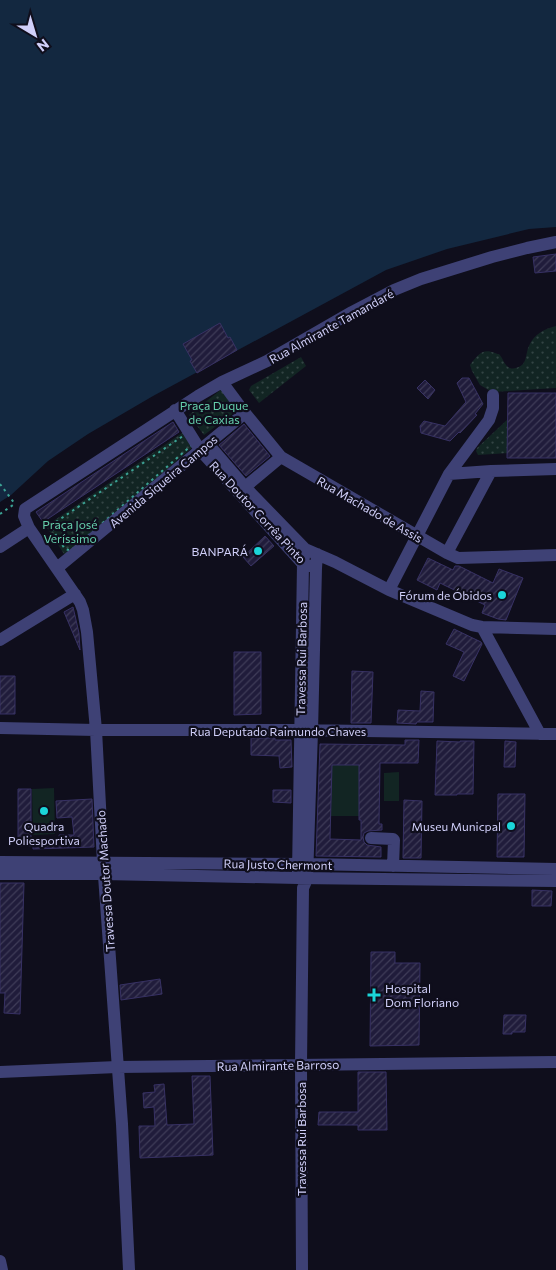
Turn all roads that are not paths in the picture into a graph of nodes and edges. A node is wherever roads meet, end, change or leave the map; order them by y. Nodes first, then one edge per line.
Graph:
1 (556, 242) edge
2 (222, 382) junction
3 (492, 395) dead end
4 (175, 410) junction
5 (245, 413) junction
6 (204, 447) junction
7 (282, 457) junction
8 (556, 469) edge
9 (491, 471) junction
10 (449, 474) junction
11 (242, 490) junction
12 (29, 528) junction
13 (417, 536) junction
14 (0, 547) edge
15 (305, 549) junction
16 (317, 554) junction
17 (447, 554) junction
18 (556, 555) edge
19 (335, 562) junction
20 (303, 564) junction
21 (57, 568) junction
22 (316, 568) junction
23 (389, 590) junction
24 (74, 594) junction
25 (482, 627) junction
26 (556, 629) edge
27 (0, 640) edge
28 (0, 728) edge
29 (96, 730) junction
30 (306, 731) junction
31 (540, 734) junction
32 (556, 734) edge
33 (371, 838) dead end
34 (0, 862) edge
35 (302, 864) junction
36 (393, 866) junction
37 (104, 868) junction
38 (556, 869) edge
39 (0, 874) edge
40 (556, 881) edge
41 (303, 882) junction
42 (556, 1062) edge
43 (301, 1065) junction
44 (117, 1067) junction
45 (0, 1072) edge
46 (0, 1261) edge
47 (2, 1270) edge
48 (129, 1270) edge
49 (302, 1270) edge

1 - 2 street, Rua Almirante Tamandaré
2 - 4 street
2 - 5 street, Rua Machado de Assis
3 - 10 street
4 - 6 street, Rua Doutor Corrêa Pinto
4 - 12 street, Travessa Doutor Machado
5 - 6 street, Avenida Siqueira Campos
5 - 7 street, Rua Machado de Assis
6 - 11 street, Rua Doutor Corrêa Pinto
6 - 21 street, Avenida Siqueira Campos
7 - 11 street
7 - 13 street, Rua Machado de Assis
8 - 9 street
9 - 10 street
9 - 17 street
10 - 13 street
11 - 15 street, Rua Doutor Corrêa Pinto
11 - 20 street, Rua Doutor Corrêa Pinto
12 - 14 street
12 - 21 street, Travessa Doutor Machado
13 - 17 street, Rua Machado de Assis
13 - 23 street
15 - 16 street
15 - 20 street, Travessa Rui Barbosa
16 - 19 street
16 - 22 street, Travessa Rui Barbosa
17 - 18 street, Rua Machado de Assis
19 - 22 street, Rua Doutor Corrêa Pinto
19 - 23 street
20 - 22 street, Rua Doutor Corrêa Pinto
20 - 30 street, Travessa Rui Barbosa
21 - 24 street, Travessa Doutor Machado
22 - 30 street, Travessa Rui Barbosa
23 - 25 street
24 - 27 street
24 - 29 street, Travessa Doutor Machado
25 - 26 street
25 - 31 street
28 - 29 street, Rua Deputado Raimundo Chaves
29 - 30 street, Rua Deputado Raimundo Chaves
29 - 37 street, Travessa Doutor Machado
30 - 31 street, Rua Deputado Raimundo Chaves
30 - 35 street, Travessa Rui Barbosa
31 - 32 street, Rua Deputado Raimundo Chaves
33 - 36 street
34 - 37 street, Rua Justo Chermont
35 - 36 street, Rua Justo Chermont
35 - 37 street, Rua Justo Chermont
35 - 41 street, Travessa Rui Barbosa
36 - 38 street, Rua Justo Chermont
37 - 39 street, Rua Justo Chermont
37 - 41 street, Rua Justo Chermont
37 - 44 street, Travessa Doutor Machado
40 - 41 street, Rua Justo Chermont
41 - 43 street, Travessa Rui Barbosa
42 - 43 street, Rua Almirante Barroso
43 - 44 street, Rua Almirante Barroso
43 - 49 street, Travessa Rui Barbosa
44 - 45 street, Rua Almirante Barroso
44 - 48 street, Travessa Doutor Machado
46 - 47 street

